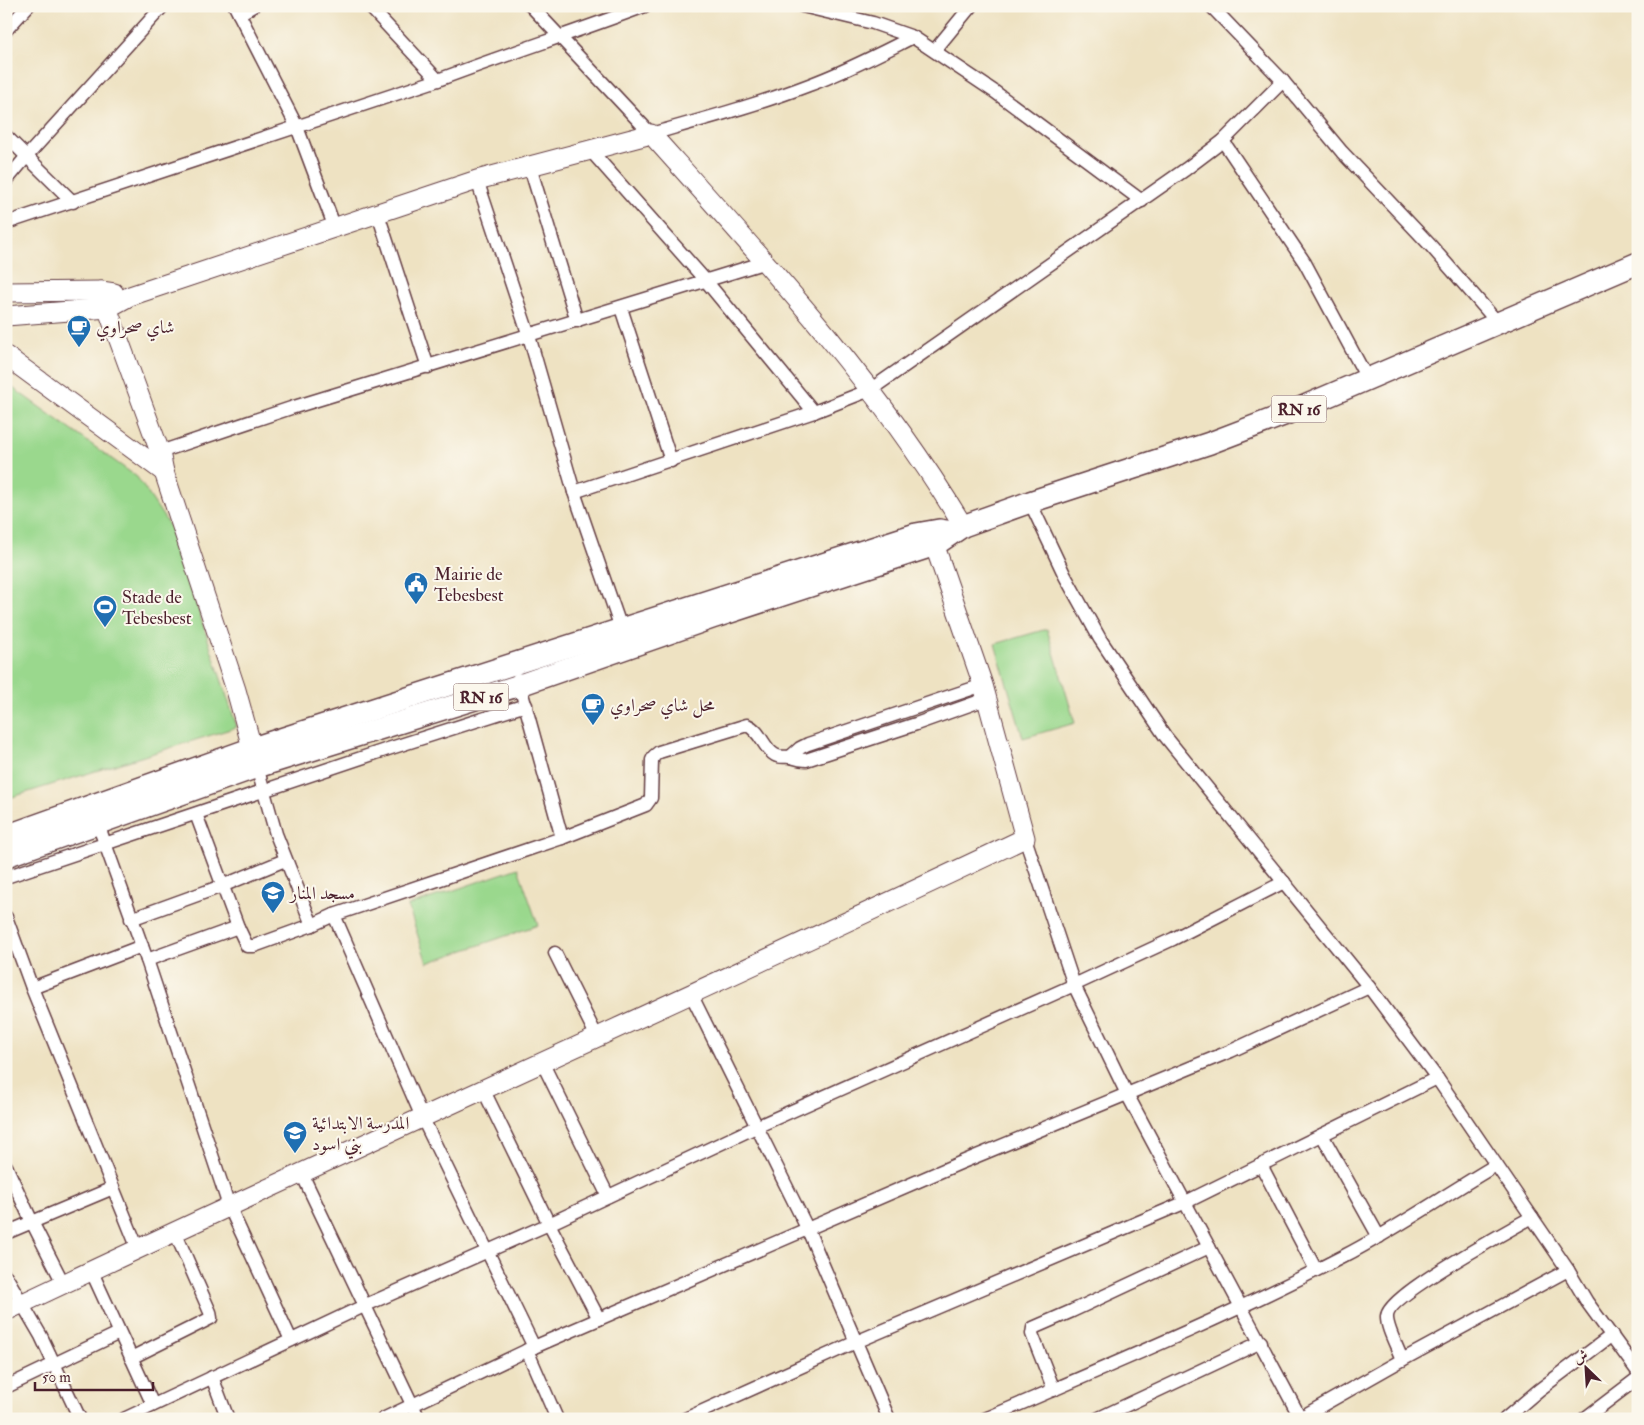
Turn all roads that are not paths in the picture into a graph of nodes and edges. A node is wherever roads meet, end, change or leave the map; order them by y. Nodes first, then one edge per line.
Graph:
1 (28, 6) edge
2 (163, 6) edge
3 (253, 6) edge
4 (369, 6) edge
5 (532, 6) edge
6 (645, 6) edge
7 (802, 6) edge
8 (971, 6) edge
9 (1210, 6) edge
10 (237, 10) edge
11 (6, 30) edge
12 (913, 37) junction
13 (561, 38) junction
14 (935, 50) junction
15 (438, 80) junction
16 (1283, 81) junction
17 (297, 127) junction
18 (651, 134) junction
19 (6, 136) edge
20 (1223, 141) junction
21 (591, 151) junction
22 (27, 156) junction
23 (530, 166) junction
24 (477, 180) junction
25 (6, 182) edge
26 (1142, 201) junction
27 (73, 202) junction
28 (378, 214) junction
29 (6, 223) edge
30 (335, 228) junction
31 (766, 262) junction
32 (1638, 263) edge
33 (706, 281) junction
34 (101, 291) junction
35 (6, 292) edge
36 (130, 296) junction
37 (108, 308) junction
38 (621, 308) junction
39 (6, 316) edge
40 (577, 321) junction
41 (1498, 323) junction
42 (529, 336) junction
43 (6, 356) edge
44 (428, 367) junction
45 (1368, 380) junction
46 (870, 390) junction
47 (814, 412) junction
48 (160, 452) junction
49 (671, 461) junction
50 (164, 472) junction
51 (574, 492) junction
52 (1030, 502) junction
53 (957, 529) junction
54 (932, 538) junction
55 (625, 639) junction
56 (514, 664) junction
57 (984, 692) junction
58 (523, 695) junction
59 (356, 726) junction
60 (255, 758) junction
61 (262, 791) junction
62 (196, 814) junction
63 (98, 824) junction
64 (6, 836) edge
65 (562, 838) junction
66 (1025, 838) junction
67 (104, 844) junction
68 (6, 856) edge
69 (285, 860) junction
70 (6, 877) edge
71 (1284, 882) junction
72 (222, 886) junction
73 (334, 915) junction
74 (6, 917) edge
75 (131, 918) junction
76 (312, 925) junction
77 (238, 927) junction
78 (9, 933) edge
79 (142, 946) junction
80 (555, 953) dead end
81 (148, 960) junction
82 (1074, 986) junction
83 (1369, 987) junction
84 (32, 988) junction
85 (691, 994) junction
86 (597, 1037) junction
87 (542, 1062) junction
88 (1437, 1078) junction
89 (483, 1088) junction
90 (1127, 1094) junction
91 (422, 1117) junction
92 (756, 1127) junction
93 (1322, 1135) junction
94 (1261, 1165) junction
95 (1496, 1165) junction
96 (6, 1166) edge
97 (302, 1174) junction
98 (113, 1188) junction
99 (608, 1196) junction
100 (1186, 1202) junction
101 (229, 1206) junction
102 (1532, 1218) junction
103 (32, 1222) junction
104 (549, 1224) junction
105 (808, 1230) junction
106 (175, 1232) junction
107 (6, 1233) edge
108 (1379, 1237) junction
109 (1209, 1247) junction
110 (138, 1249) junction
111 (488, 1252) junction
112 (91, 1270) junction
113 (1316, 1270) junction
114 (1568, 1270) junction
115 (6, 1276) edge
116 (63, 1284) junction
117 (366, 1306) junction
118 (1241, 1306) junction
119 (14, 1307) edge
120 (599, 1319) junction
121 (119, 1333) junction
122 (1612, 1335) junction
123 (291, 1340) junction
124 (856, 1342) junction
125 (1261, 1342) junction
126 (530, 1348) junction
127 (131, 1358) junction
128 (1402, 1360) junction
129 (56, 1365) junction
130 (1638, 1372) edge
131 (212, 1377) junction
132 (1638, 1378) edge
133 (6, 1387) edge
134 (1054, 1390) junction
135 (152, 1405) junction
136 (413, 1406) junction
137 (994, 1417) edge
138 (1300, 1418) edge
139 (80, 1419) edge
140 (124, 1419) edge
141 (228, 1419) edge
142 (383, 1419) edge
143 (419, 1419) edge
144 (557, 1419) edge
145 (685, 1419) edge
146 (889, 1419) edge
147 (1097, 1419) edge
148 (1505, 1419) edge
149 (1584, 1419) edge

1 - 11 street
2 - 22 street
3 - 10 street
4 - 15 street
5 - 13 street
6 - 13 street
7 - 12 street
8 - 14 street
9 - 16 street
10 - 17 street
12 - 14 street
12 - 18 street
13 - 15 street
13 - 18 street
14 - 26 street
15 - 17 street
16 - 20 street
16 - 41 street
17 - 27 street
17 - 30 street
18 - 21 street
18 - 31 street
19 - 22 street
20 - 26 street
20 - 45 street
21 - 23 street
21 - 33 street
22 - 25 street
22 - 27 street
23 - 24 street
23 - 40 street
24 - 28 street
24 - 42 street
26 - 46 street
27 - 29 street
28 - 30 street
28 - 44 street
30 - 36 street
31 - 33 street
31 - 46 street
32 - 41 main road, RN 16
33 - 38 street
33 - 47 street
34 - 35 street
34 - 36 street
34 - 37 street
36 - 37 street
37 - 39 street
37 - 48 street
38 - 40 street
38 - 49 street
40 - 42 street
41 - 45 main road, RN 16
42 - 44 street
42 - 51 street
43 - 50 street
44 - 48 street
45 - 52 main road, RN 16
46 - 47 street
46 - 53 street
47 - 49 street
48 - 50 street
49 - 51 street
50 - 60 street
51 - 55 street
52 - 53 main road, RN 16
52 - 71 street
53 - 54 main road, RN 16
54 - 55 main road, RN 16
54 - 57 street
55 - 56 main road, RN 16
55 - 58 main road, RN 16
56 - 58 street
56 - 59 main road, RN 16
57 - 65 street
57 - 66 street
58 - 59 main road, RN 16
58 - 61 street
58 - 65 street
59 - 60 main road, RN 16
60 - 61 street
60 - 63 main road, RN 16
60 - 64 main road, RN 16
61 - 62 street
61 - 69 street
62 - 67 street
62 - 72 street
63 - 67 street
63 - 68 main road, RN 16
65 - 73 street
66 - 82 street
66 - 85 street
67 - 70 street
67 - 75 street
69 - 72 street
69 - 76 street
71 - 82 street
71 - 83 street
72 - 75 street
72 - 77 street
73 - 76 street
73 - 91 street
74 - 78 street
75 - 79 street
76 - 77 street
77 - 81 street
78 - 84 street
79 - 81 street
79 - 84 street
80 - 86 street
81 - 101 street
82 - 90 street
82 - 92 street
83 - 88 street
83 - 90 street
84 - 98 street
85 - 86 street
85 - 92 street
86 - 87 street
87 - 89 street
87 - 99 street
88 - 93 street
88 - 95 street
89 - 91 street
89 - 104 street
90 - 100 street
90 - 105 street
91 - 97 street
91 - 111 street
92 - 99 street
92 - 105 street
93 - 94 street
93 - 108 street
94 - 100 street
94 - 113 street
95 - 102 street
95 - 108 street
96 - 103 street
97 - 101 street
97 - 117 street
98 - 103 street
98 - 110 street
99 - 104 street
100 - 109 street
100 - 124 street
101 - 106 street
101 - 123 street
102 - 114 street
102 - 128 street
103 - 107 street
103 - 116 street
104 - 111 street
104 - 120 street
105 - 120 street
105 - 124 street
106 - 110 street
106 - 127 street
108 - 113 street
109 - 118 street
109 - 134 street
110 - 112 street
111 - 117 street
111 - 126 street
112 - 116 street
112 - 121 street
113 - 118 street
114 - 122 street
114 - 128 street
115 - 119 street
116 - 119 street
117 - 123 street
117 - 136 street
118 - 125 street
118 - 134 street
119 - 129 street
120 - 126 street
121 - 127 street
121 - 129 street
122 - 130 street
122 - 148 street
123 - 131 street
124 - 145 street
124 - 146 street
125 - 138 street
125 - 147 street
126 - 136 street
126 - 144 street
127 - 135 street
128 - 138 street
129 - 133 street
129 - 139 street
131 - 135 street
131 - 141 street
132 - 149 street
134 - 137 street
135 - 140 street
136 - 142 street
136 - 143 street

